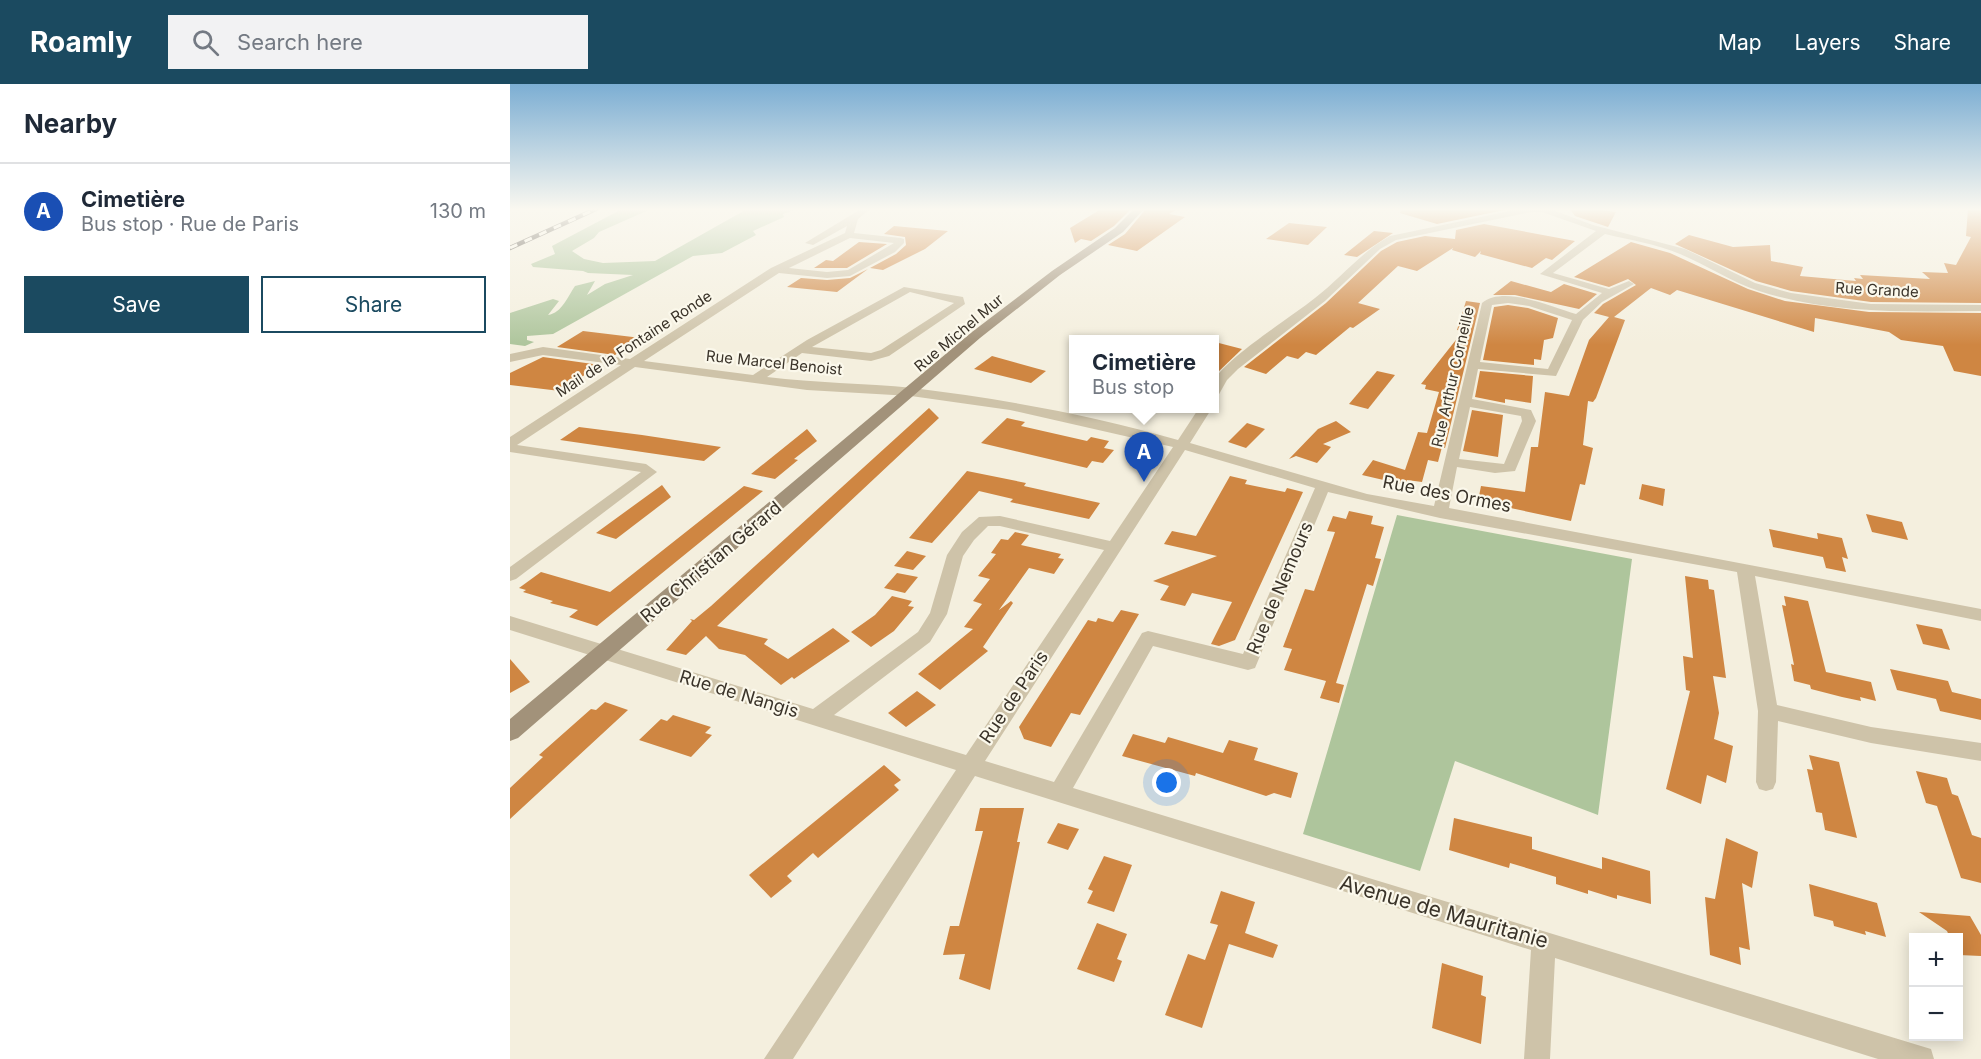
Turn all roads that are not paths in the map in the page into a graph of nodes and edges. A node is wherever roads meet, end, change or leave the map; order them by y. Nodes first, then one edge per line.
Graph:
1 (792, 254) edge
2 (807, 254) edge
3 (884, 254) edge
4 (1083, 254) edge
5 (1370, 254) edge
6 (1571, 254) edge
7 (1692, 254) edge
8 (793, 261) junction
9 (775, 270) junction
10 (1629, 284) dead end
11 (1609, 292) junction
12 (1981, 308) edge
13 (1576, 318) junction
14 (802, 349) junction
15 (510, 358) edge
16 (633, 363) junction
17 (1475, 365) junction
18 (756, 379) junction
19 (1219, 384) edge
20 (911, 392) junction
21 (1465, 402) junction
22 (1203, 413) edge
23 (510, 446) edge
24 (1183, 446) junction
25 (1451, 462) junction
26 (1324, 485) junction
27 (1440, 513) junction
28 (1113, 547) junction
29 (1745, 568) junction
30 (510, 575) edge
31 (1981, 615) edge
32 (510, 623) edge
33 (604, 653) junction
34 (1768, 711) junction
35 (815, 718) junction
36 (510, 732) edge
37 (1980, 754) edge
38 (968, 766) junction
39 (1766, 782) dead end
40 (1059, 793) junction
41 (1544, 941) junction
42 (777, 1059) edge
43 (1537, 1059) edge
44 (1921, 1059) edge

1 - 8 street
2 - 8 street, Mail de la Fontaine Ronde
3 - 9 street
4 - 20 street, Rue Michel Mur
5 - 19 street
6 - 11 street
7 - 12 street, Rue Grande
8 - 9 street, Mail de la Fontaine Ronde
9 - 16 street, Mail de la Fontaine Ronde
10 - 11 street
11 - 13 street
13 - 17 street
13 - 17 street, Rue Arthur Corneille
14 - 14 street
14 - 18 street
15 - 16 street, Rue Marcel Benoist
16 - 18 street, Rue Marcel Benoist
16 - 23 street, Mail de la Fontaine Ronde
17 - 21 street, Rue Arthur Corneille
18 - 20 street, Rue Marcel Benoist
20 - 24 street, Rue des Ormes
20 - 33 street, Rue Christian Gérard
21 - 25 street, Rue Arthur Corneille
21 - 25 street
22 - 24 street, Rue de Paris
23 - 30 street
24 - 26 street, Rue des Ormes
24 - 28 street, Rue de Paris
25 - 27 street, Rue Arthur Corneille
26 - 27 street, Rue des Ormes
26 - 40 street, Rue de Nemours
27 - 29 street, Rue des Ormes
28 - 35 street
28 - 38 street, Rue de Paris
29 - 31 street, Rue des Ormes
29 - 34 street
32 - 33 street, Rue de Nangis
33 - 35 street, Rue de Nangis
33 - 36 street, Rue Christian Gérard
34 - 37 street
34 - 39 street
35 - 38 street, Rue de Nangis
38 - 40 street, Avenue de Mauritanie
38 - 42 street, Rue de Paris
40 - 41 street, Avenue de Mauritanie
41 - 43 street
41 - 44 street, Avenue de Mauritanie

